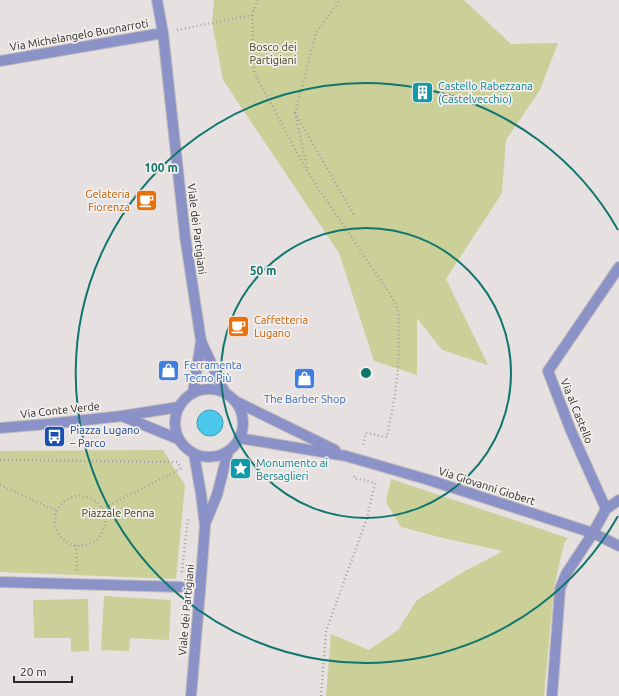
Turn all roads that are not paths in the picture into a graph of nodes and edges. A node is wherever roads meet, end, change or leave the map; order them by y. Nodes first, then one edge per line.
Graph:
1 (157, 0) edge
2 (162, 33) junction
3 (0, 61) edge
4 (619, 267) edge
5 (201, 341) junction
6 (194, 393) junction
7 (225, 394) junction
8 (234, 401) junction
9 (179, 406) junction
10 (122, 416) junction
11 (0, 428) edge
12 (239, 438) junction
13 (178, 439) junction
14 (228, 452) junction
15 (194, 454) junction
16 (346, 456) junction
17 (619, 500) edge
18 (606, 509) junction
19 (205, 526) junction
20 (593, 533) junction
21 (619, 546) edge
22 (0, 582) edge
23 (181, 587) road end
24 (191, 696) edge
25 (552, 696) edge

1 - 2 street, Viale dei Partigiani
2 - 3 street, Via Michelangelo Buonarroti
2 - 5 street, Viale dei Partigiani
4 - 18 street, Via al Castello
5 - 6 street, Viale dei Partigiani
5 - 7 street, Viale dei Partigiani
6 - 7 street
6 - 9 street
7 - 8 street
8 - 12 street
8 - 16 street, Via Giovanni Giobert
9 - 10 street, Via Conte Verde
9 - 13 street
10 - 11 street, Via Conte Verde
10 - 13 street, Via Conte Verde
12 - 14 street
12 - 16 street, Via Giovanni Giobert
13 - 15 street
14 - 15 street
14 - 19 street, Viale dei Partigiani
15 - 19 street, Viale dei Partigiani
16 - 20 street, Via Giovanni Giobert
17 - 18 street
18 - 20 street
19 - 24 street, Viale dei Partigiani
20 - 21 street, Via Giovanni Giobert
20 - 25 street
22 - 23 street

